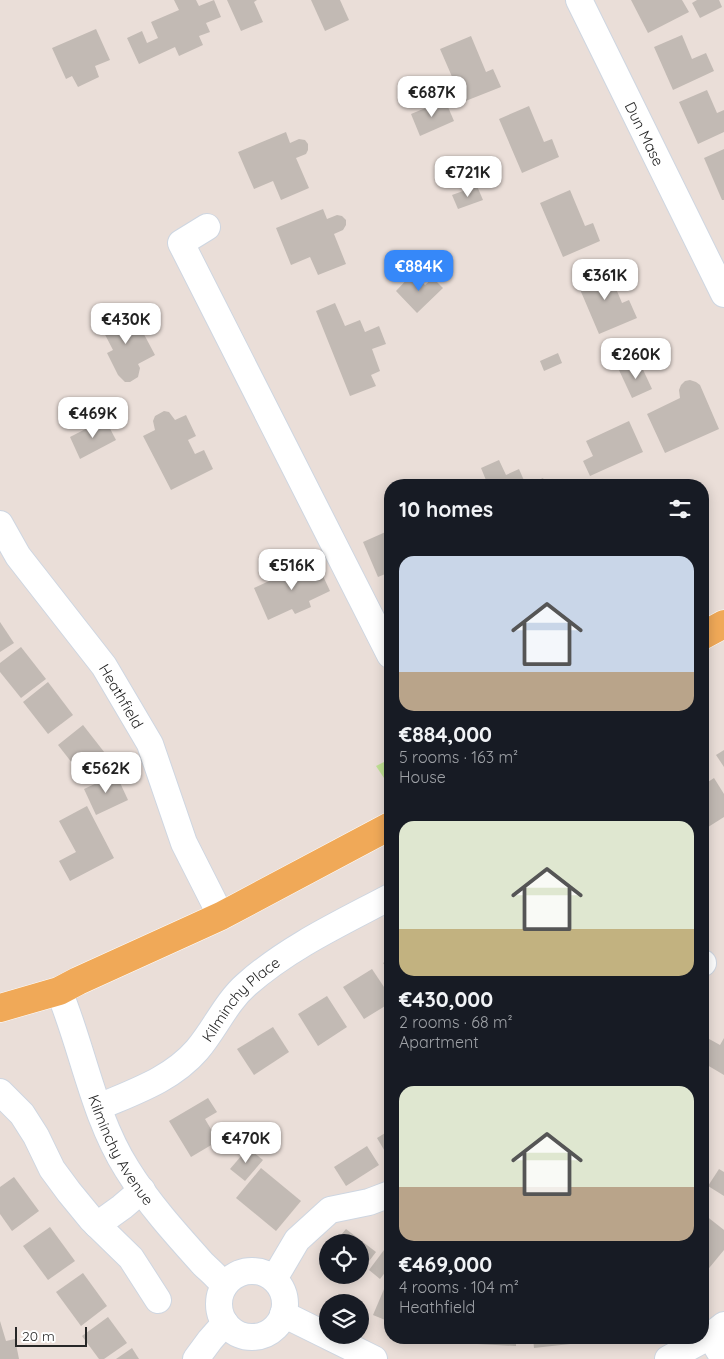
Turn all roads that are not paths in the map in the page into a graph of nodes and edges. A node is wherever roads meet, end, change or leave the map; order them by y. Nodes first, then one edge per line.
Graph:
1 (580, 0) edge
2 (207, 228) dead end
3 (717, 264) edge
4 (724, 294) edge
5 (0, 524) edge
6 (724, 624) edge
7 (709, 632) edge
8 (384, 643) edge
9 (384, 829) edge
10 (384, 900) edge
11 (221, 916) junction
12 (59, 991) junction
13 (0, 1008) edge
14 (0, 1092) edge
15 (99, 1107) junction
16 (142, 1190) junction
17 (384, 1196) edge
18 (97, 1225) junction
19 (274, 1279) junction
20 (224, 1286) junction
21 (158, 1300) dead end
22 (283, 1314) junction
23 (225, 1323) junction
24 (717, 1331) edge
25 (694, 1344) edge
26 (196, 1359) edge
27 (374, 1359) edge
28 (668, 1359) edge
29 (724, 1359) edge

1 - 3 street, Dun Mase
2 - 8 street
3 - 4 street, Dun Mase
5 - 11 street, Heathfield
6 - 7 main road
9 - 11 main road
10 - 15 street, Kilminchy Place
11 - 12 main road
12 - 13 main road
12 - 15 street, Kilminchy Avenue
14 - 18 street
15 - 16 street, Kilminchy Avenue
16 - 18 street
16 - 20 street, Kilminchy Avenue
17 - 19 street
18 - 21 street
19 - 20 street
19 - 22 street
20 - 23 street
22 - 23 street
22 - 27 street
23 - 26 street
24 - 29 street
25 - 28 street

